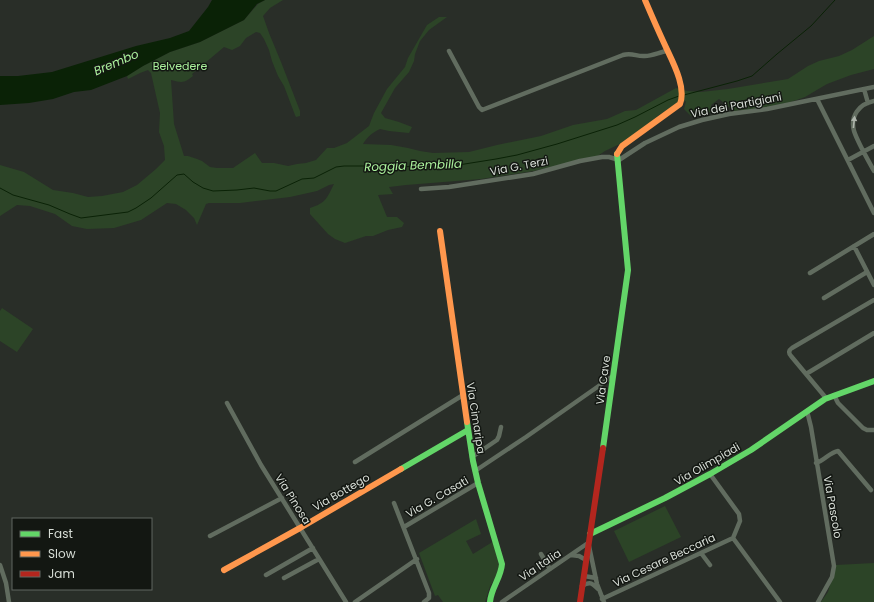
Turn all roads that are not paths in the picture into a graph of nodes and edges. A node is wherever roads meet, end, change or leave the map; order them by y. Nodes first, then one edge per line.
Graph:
1 (645, 0) edge
2 (449, 51) dead end
3 (667, 51) junction
4 (874, 87) edge
5 (864, 89) junction
6 (817, 99) junction
7 (874, 101) edge
8 (868, 103) junction
9 (874, 146) edge
10 (864, 151) junction
11 (619, 160) junction
12 (848, 160) junction
13 (874, 171) edge
14 (421, 189) dead end
15 (874, 213) edge
16 (440, 231) dead end
17 (874, 234) edge
18 (854, 246) junction
19 (868, 272) junction
20 (810, 273) dead end
21 (874, 284) edge
22 (824, 298) dead end
23 (874, 300) edge
24 (874, 333) edge
25 (806, 374) junction
26 (613, 376) junction
27 (874, 381) edge
28 (462, 395) junction
29 (834, 395) junction
30 (826, 398) junction
31 (228, 403) dead end
32 (807, 411) junction
33 (501, 427) dead end
34 (468, 430) junction
35 (874, 430) edge
36 (472, 457) junction
37 (355, 462) dead end
38 (816, 463) junction
39 (475, 471) junction
40 (710, 474) junction
41 (478, 483) junction
42 (871, 490) dead end
43 (282, 498) junction
44 (394, 504) dead end
45 (404, 527) junction
46 (300, 528) junction
47 (590, 534) junction
48 (210, 536) dead end
49 (733, 538) junction
50 (588, 544) junction
51 (313, 548) junction
52 (701, 553) junction
53 (541, 554) dead end
54 (571, 555) junction
55 (319, 559) junction
56 (417, 559) junction
57 (586, 560) junction
58 (0, 565) edge
59 (710, 565) dead end
60 (550, 569) junction
61 (224, 570) dead end
62 (266, 575) dead end
63 (584, 576) junction
64 (284, 578) dead end
65 (596, 578) junction
66 (582, 586) junction
67 (599, 591) junction
68 (603, 600) edge
69 (9, 602) edge
70 (346, 602) edge
71 (355, 602) edge
72 (424, 602) edge
73 (490, 602) edge
74 (502, 602) edge
75 (580, 602) edge
76 (780, 602) edge
77 (818, 602) edge

1 - 3 street
2 - 3 street
3 - 11 street
4 - 5 street, Via dei Partigiani
5 - 6 street, Via dei Partigiani
5 - 8 street
6 - 11 street, Via dei Partigiani
6 - 12 street
7 - 8 street
10 -> 8 street
9 - 10 street
10 - 12 street
10 - 13 street
11 - 14 street, Via G. Terzi
11 - 26 street, Via Cave
12 - 15 street
16 - 28 street, Via Cimaripa
17 - 18 street
18 - 19 street
18 - 20 street
19 - 21 street
19 - 22 street
23 - 25 street
24 - 25 street
25 - 30 street
26 - 39 street
26 - 47 street, Via Cave
27 - 29 street, Via Olimpiadi
28 - 34 street, Via Cimaripa
28 - 37 street
29 - 30 street, Via Olimpiadi
29 - 35 street
30 - 32 street, Via Olimpiadi
31 - 43 street, Via Pinosa
32 - 38 street, Via Pascolo
32 - 40 street, Via Olimpiadi
33 - 36 street
34 - 36 street, Via Cimaripa
34 - 46 street, Via Bottego
36 - 39 street, Via Cimaripa
38 - 42 street
38 - 77 street, Via Pascolo
39 - 41 street, Via Cimaripa
40 - 47 street, Via Olimpiadi
40 - 49 street
41 - 45 street, Via G. Casati
41 - 73 street, Via Cimaripa
43 - 46 street, Via Pinosa
43 - 48 street
44 - 45 street
45 - 56 street
46 - 51 street, Via Pinosa
46 - 61 street, Via Bottego
47 - 50 street, Via Cave
49 - 52 street, Via Cesare Beccaria
49 - 76 street
50 - 54 street, Via Italia
50 - 57 street, Via Cave
50 - 65 street
51 - 55 street, Via Pinosa
51 - 62 street
52 - 59 street
52 - 68 street, Via Cesare Beccaria
53 - 60 street
54 - 57 street
54 - 60 street, Via Italia
55 - 64 street
55 - 70 street, Via Pinosa
56 - 71 street
56 - 72 street
57 - 63 street, Via Cave
58 - 69 street
60 - 74 street, Via Italia
63 - 65 street
63 - 66 street, Via Cave
65 - 67 street
66 - 67 street
66 - 75 street, Via Cave
67 - 68 street

